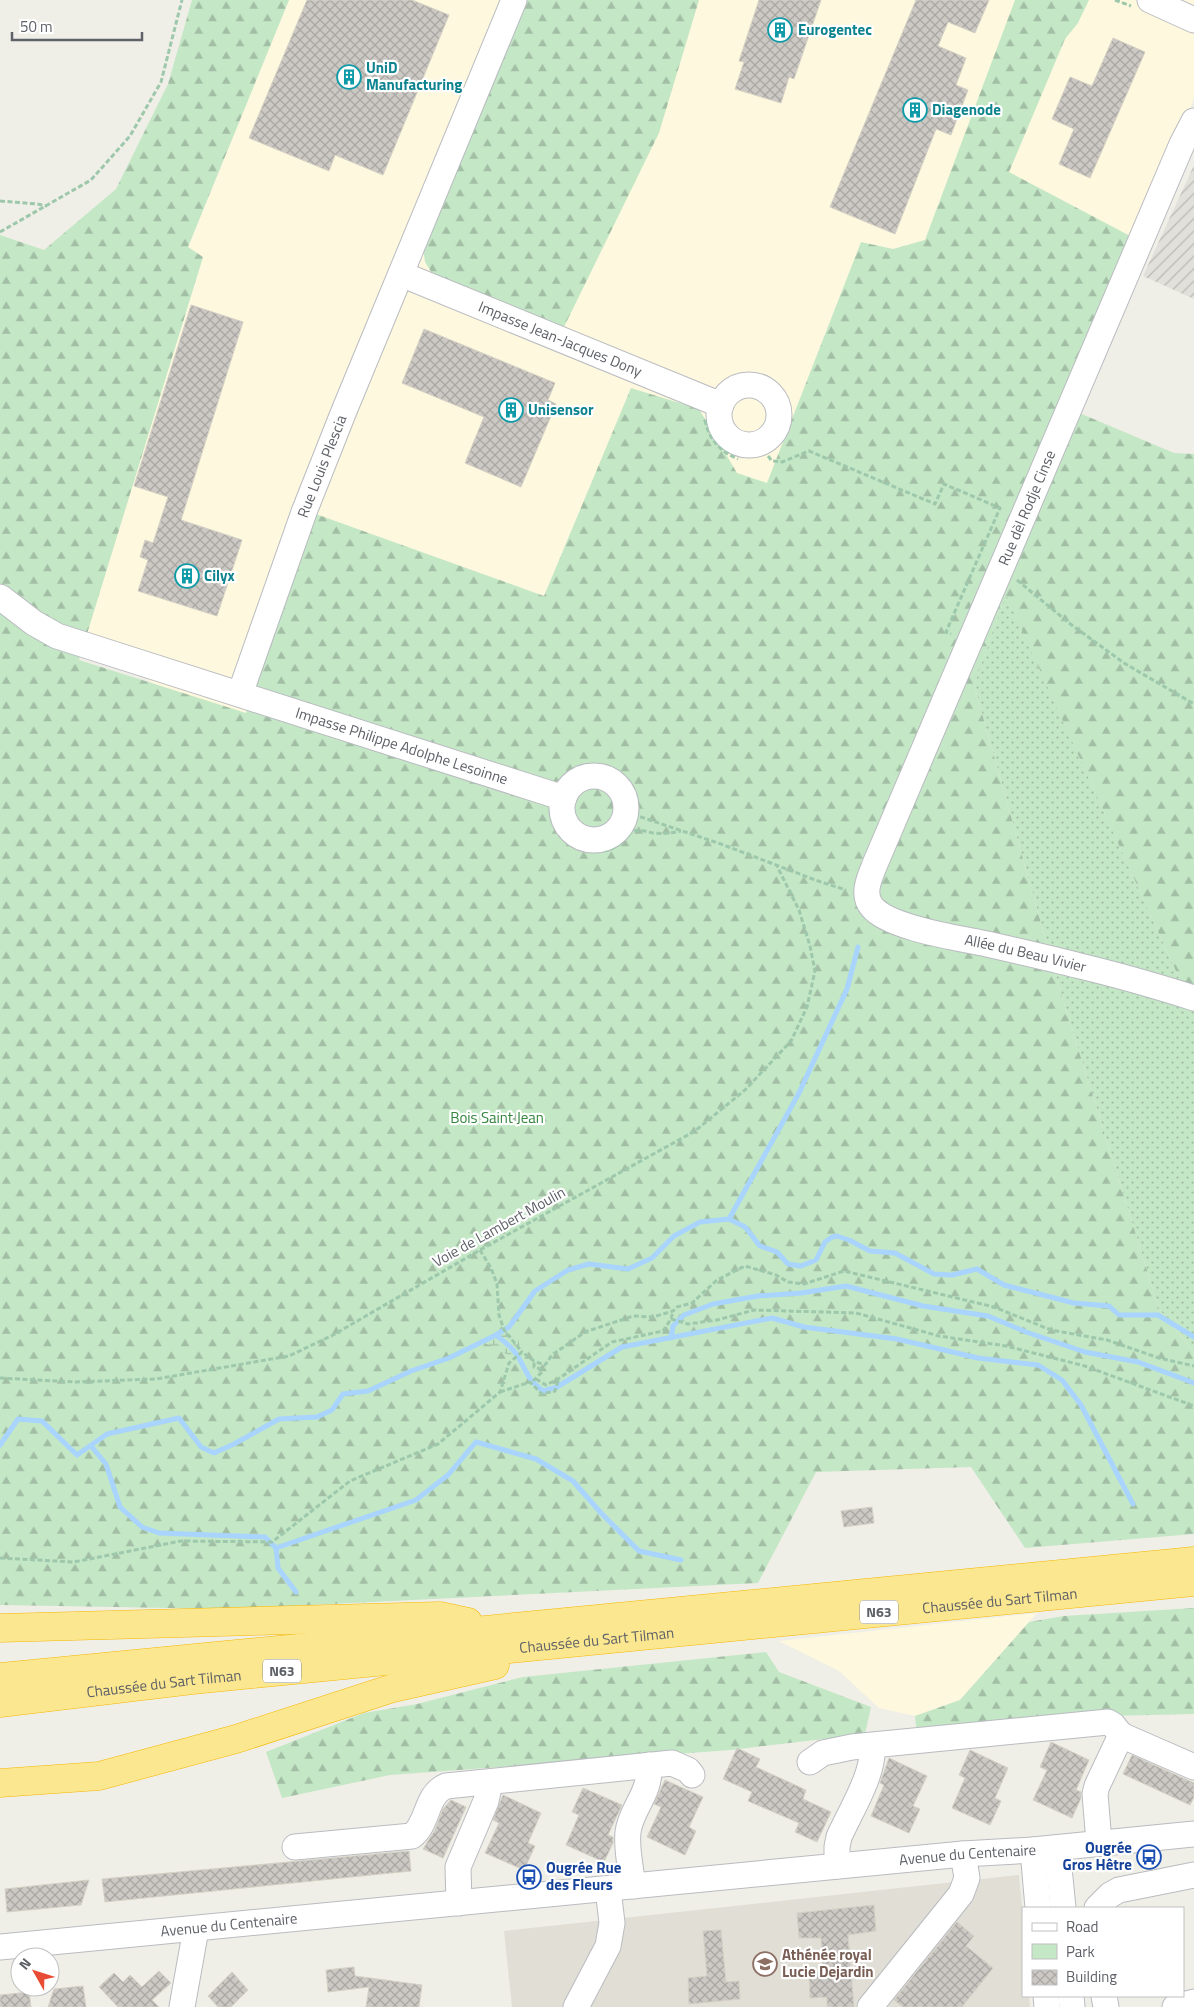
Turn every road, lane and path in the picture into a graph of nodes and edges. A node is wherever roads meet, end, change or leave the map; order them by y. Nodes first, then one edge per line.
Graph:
1 (182, 0) edge
2 (514, 0) edge
3 (1150, 0) edge
4 (1194, 20) edge
5 (1194, 121) edge
6 (0, 200) edge
7 (47, 207) junction
8 (0, 232) edge
9 (401, 274) junction
10 (721, 405) junction
11 (761, 443) junction
12 (1016, 579) dead end
13 (0, 597) edge
14 (970, 642) junction
15 (240, 694) junction
16 (1194, 704) edge
17 (564, 798) junction
18 (626, 812) junction
19 (681, 831) junction
20 (626, 838) dead end
21 (777, 866) junction
22 (867, 896) junction
23 (1194, 998) edge
24 (480, 1250) junction
25 (673, 1311) junction
26 (671, 1319) junction
27 (522, 1352) junction
28 (534, 1361) junction
29 (1194, 1366) edge
30 (0, 1378) edge
31 (558, 1379) junction
32 (500, 1392) junction
33 (1194, 1406) edge
34 (0, 1558) edge
35 (1194, 1561) edge
36 (1194, 1582) edge
37 (0, 1628) edge
38 (497, 1628) junction
39 (564, 1643) junction
40 (0, 1677) edge
41 (0, 1703) edge
42 (1121, 1734) junction
43 (872, 1746) junction
44 (810, 1762) dead end
45 (650, 1766) junction
46 (1194, 1767) edge
47 (692, 1775) dead end
48 (490, 1782) junction
49 (0, 1783) edge
50 (1194, 1834) edge
51 (1099, 1842) junction
52 (295, 1847) dead end
53 (1045, 1849) junction
54 (963, 1854) junction
55 (838, 1866) junction
56 (1194, 1875) edge
57 (633, 1886) junction
58 (608, 1889) junction
59 (459, 1903) junction
60 (1038, 1907) edge
61 (1062, 1907) edge
62 (1098, 1907) edge
63 (196, 1929) junction
64 (0, 1947) edge
65 (1194, 2002) edge
66 (182, 2007) edge
67 (576, 2007) edge
68 (870, 2007) edge
69 (1175, 2007) edge

1 - 7 path
2 - 9 street, Rue Louis Plescia
3 - 4 street
5 - 14 street, Rue dèl Rodje Cinse
6 - 7 path
7 - 8 path
9 - 10 street, Impasse Jean-Jacques Dony
9 - 15 street, Rue Louis Plescia
10 - 11 street
10 - 11 street
11 - 14 path
12 - 16 path
13 - 15 street
14 - 22 street, Rue dèl Rodje Cinse
15 - 17 street, Impasse Philippe Adolphe Lesoinne
17 - 18 street
17 - 18 street
18 - 19 path
19 - 20 path
19 - 21 path
21 - 22 path
21 - 24 path, Voie de Lambert Moulin
22 - 23 street, Allée du Beau Vivier
24 - 27 path
24 - 30 path, Voie de Lambert Moulin
25 - 26 path
25 - 28 path
25 - 29 path
26 - 31 path
26 - 33 path
27 - 28 path
27 - 32 path
28 - 31 path
31 - 32 path
32 - 34 path
35 - 38 highway, Chaussée du Sart Tilman / N63
36 - 39 highway, Chaussée du Sart Tilman / N63
37 - 38 highway
38 - 40 highway, Chaussée du Sart Tilman / N63
39 - 41 highway, Chaussée du Sart Tilman / N63
39 - 49 highway
42 - 43 street
42 - 46 street
42 - 51 street
43 - 44 street
43 - 55 street
45 - 47 street
45 - 48 street
45 - 57 street
48 - 52 street
48 - 59 street
50 - 51 street, Avenue du Centenaire
51 - 53 street, Avenue du Centenaire
53 - 54 street, Avenue du Centenaire
53 - 60 street
53 - 61 street
54 - 55 street, Avenue du Centenaire
54 - 68 street
55 - 57 street, Avenue du Centenaire
56 - 62 street
57 - 58 street, Avenue du Centenaire
58 - 59 street, Avenue du Centenaire
58 - 67 street
59 - 63 street, Avenue du Centenaire
63 - 64 street, Avenue du Centenaire
63 - 66 street
65 - 69 street

